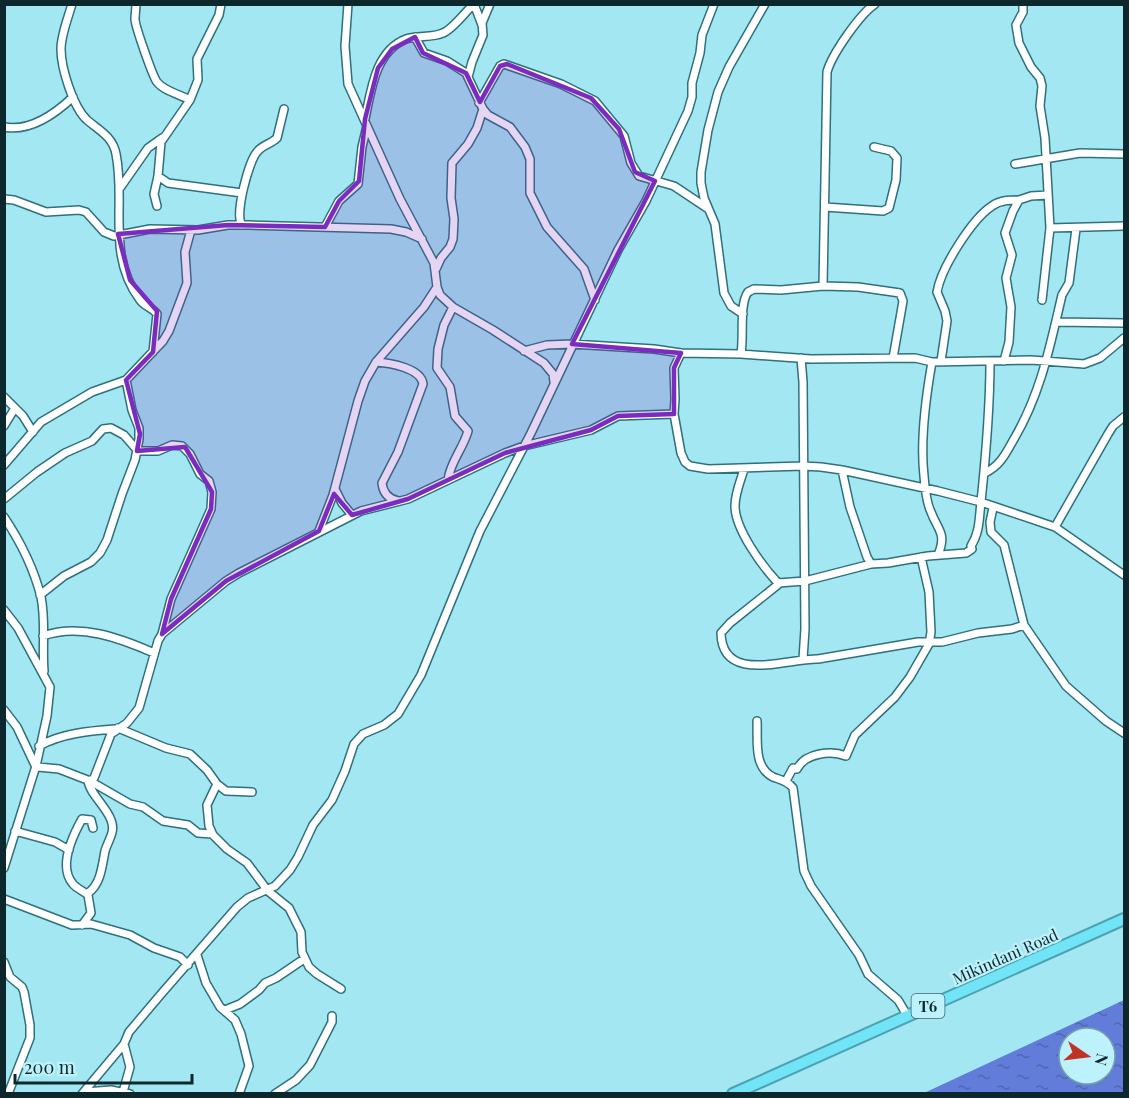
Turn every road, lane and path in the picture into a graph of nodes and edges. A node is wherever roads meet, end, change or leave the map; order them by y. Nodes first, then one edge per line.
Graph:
1 (72, 4) edge
2 (136, 4) edge
3 (221, 4) edge
4 (348, 4) edge
5 (490, 4) edge
6 (714, 4) edge
7 (765, 4) edge
8 (875, 4) edge
9 (1023, 4) edge
10 (482, 25) junction
11 (415, 37) junction
12 (468, 77) junction
13 (73, 97) junction
14 (190, 100) junction
15 (481, 106) junction
16 (284, 109) dead end
17 (366, 123) junction
18 (4, 127) edge
19 (164, 136) junction
20 (874, 147) dead end
21 (1125, 154) edge
22 (1046, 158) junction
23 (1015, 164) dead end
24 (158, 176) junction
25 (655, 181) junction
26 (120, 188) junction
27 (242, 193) junction
28 (1048, 195) junction
29 (4, 199) edge
30 (1020, 200) junction
31 (157, 206) dead end
32 (825, 207) junction
33 (710, 210) junction
34 (242, 225) junction
35 (1125, 226) edge
36 (325, 227) junction
37 (1050, 228) junction
38 (1076, 229) junction
39 (191, 230) junction
40 (118, 234) junction
41 (423, 239) junction
42 (435, 272) junction
43 (823, 286) junction
44 (437, 287) junction
45 (595, 300) junction
46 (1042, 300) dead end
47 (453, 307) junction
48 (743, 314) junction
49 (1057, 322) junction
50 (1125, 323) edge
51 (1125, 338) edge
52 (573, 344) junction
53 (524, 351) junction
54 (153, 352) junction
55 (681, 353) junction
56 (741, 354) junction
57 (801, 358) junction
58 (893, 358) junction
59 (941, 361) junction
60 (1004, 361) junction
61 (376, 362) junction
62 (932, 362) junction
63 (990, 362) junction
64 (1046, 362) junction
65 (126, 380) junction
66 (554, 381) junction
67 (4, 397) edge
68 (15, 408) junction
69 (674, 414) junction
70 (1125, 417) edge
71 (4, 426) edge
72 (33, 432) junction
73 (524, 446) junction
74 (137, 450) junction
75 (4, 465) edge
76 (802, 466) junction
77 (744, 469) junction
78 (842, 470) junction
79 (985, 473) junction
80 (448, 480) junction
81 (335, 489) junction
82 (926, 489) junction
83 (4, 499) edge
84 (400, 501) junction
85 (981, 502) junction
86 (993, 508) junction
87 (352, 514) junction
88 (4, 517) edge
89 (1055, 527) junction
90 (320, 531) junction
91 (938, 555) junction
92 (921, 557) junction
93 (871, 564) junction
94 (1125, 575) edge
95 (805, 581) junction
96 (780, 584) junction
97 (40, 595) junction
98 (4, 610) edge
99 (1024, 625) junction
100 (162, 634) junction
101 (43, 636) junction
102 (929, 644) junction
103 (154, 653) junction
104 (803, 659) junction
105 (45, 675) junction
106 (4, 710) edge
107 (757, 721) dead end
108 (117, 729) junction
109 (1125, 734) edge
110 (39, 746) junction
111 (37, 767) junction
112 (89, 781) junction
113 (786, 781) junction
114 (218, 784) junction
115 (252, 792) dead end
116 (93, 828) dead end
117 (15, 831) junction
118 (212, 834) junction
119 (69, 850) junction
120 (4, 868) edge
121 (268, 891) junction
122 (88, 893) junction
123 (4, 899) edge
124 (1125, 919) edge
125 (82, 925) junction
126 (197, 955) junction
127 (304, 959) junction
128 (4, 962) edge
129 (188, 965) junction
130 (341, 989) dead end
131 (240, 1004) junction
132 (225, 1010) junction
133 (907, 1015) junction
134 (332, 1016) dead end
135 (235, 1020) junction
136 (124, 1044) junction
137 (83, 1093) edge
138 (127, 1093) edge
139 (8, 1094) edge
140 (239, 1094) edge
141 (275, 1094) edge
142 (733, 1094) edge

1 - 13 street
2 - 14 street
3 - 14 street
4 - 17 street
5 - 10 street
6 - 25 street
7 - 33 street
8 - 32 street
9 - 22 street
10 - 11 street
10 - 12 street
11 - 12 street
11 - 17 street
12 - 15 street
13 - 18 street
13 - 26 street
14 - 19 street
15 - 25 street
15 - 42 street
15 - 45 street
16 - 27 street
17 - 36 street
17 - 41 street
19 - 24 street
19 - 26 street
20 - 32 street
21 - 22 street
22 - 23 street
22 - 28 street
24 - 27 street
24 - 31 street
25 - 33 street
25 - 45 street
26 - 40 street
27 - 34 street
28 - 30 street
28 - 37 street
29 - 40 street
30 - 59 street
30 - 60 street
32 - 43 street
33 - 48 street
34 - 36 street
34 - 39 street
35 - 38 street
36 - 41 street
37 - 38 street
37 - 46 street
38 - 49 street
39 - 40 street
39 - 54 street
40 - 54 street
41 - 42 street
42 - 44 street
43 - 48 street
43 - 58 street
44 - 47 street
44 - 61 street
45 - 52 street
47 - 53 street
47 - 80 street
48 - 56 street
49 - 50 street
49 - 64 street
51 - 64 street
52 - 53 street
52 - 55 street
52 - 66 street
53 - 66 street
54 - 65 street
55 - 56 street
55 - 69 street
56 - 57 street
57 - 58 street
57 - 76 street
58 - 62 street
59 - 62 street
59 - 63 street
60 - 63 street
60 - 64 street
61 - 81 street
61 - 84 street
62 - 82 street
63 - 79 street
64 - 79 street
65 - 72 street
65 - 74 street
66 - 73 street
67 - 68 street
68 - 71 street
68 - 72 street
69 - 73 street
69 - 77 street
70 - 89 street
72 - 75 street
73 - 80 street
73 - 121 street
74 - 83 street
74 - 97 street
74 - 100 street
76 - 77 street
76 - 78 street
76 - 95 street
77 - 96 street
78 - 82 street
78 - 93 street
79 - 85 street
80 - 84 street
81 - 87 street
81 - 90 street
82 - 85 street
82 - 91 street
84 - 87 street
85 - 86 street
85 - 91 street
86 - 89 street
86 - 99 street
87 - 90 street
88 - 97 street
89 - 94 street
90 - 100 street
91 - 92 street
92 - 93 street
92 - 102 street
93 - 95 street
95 - 96 street
95 - 104 street
96 - 104 street
97 - 101 street
98 - 105 street
99 - 102 street
99 - 109 street
100 - 103 street
101 - 103 street
101 - 105 street
102 - 104 street
102 - 113 street
103 - 108 street
105 - 110 street
106 - 111 street
107 - 113 street
108 - 110 street
108 - 112 street
108 - 114 street
110 - 111 street
111 - 112 street
111 - 117 street
112 - 118 street
112 - 122 street
113 - 133 street
114 - 115 street
114 - 118 street
116 - 119 street
117 - 119 street
117 - 120 street
118 - 121 street
119 - 122 street
121 - 126 street
121 - 127 street
122 - 125 street
123 - 125 street
124 - 133 highway, Mikindani Road / T6
125 - 129 street
126 - 129 street
126 - 132 street
127 - 130 street
127 - 131 street
128 - 139 street
129 - 136 street
131 - 132 street
131 - 135 street
132 - 135 street
133 - 142 highway, Mikindani Road / T6
134 - 141 street
135 - 140 street
136 - 137 street
136 - 138 street
137 - 138 street

